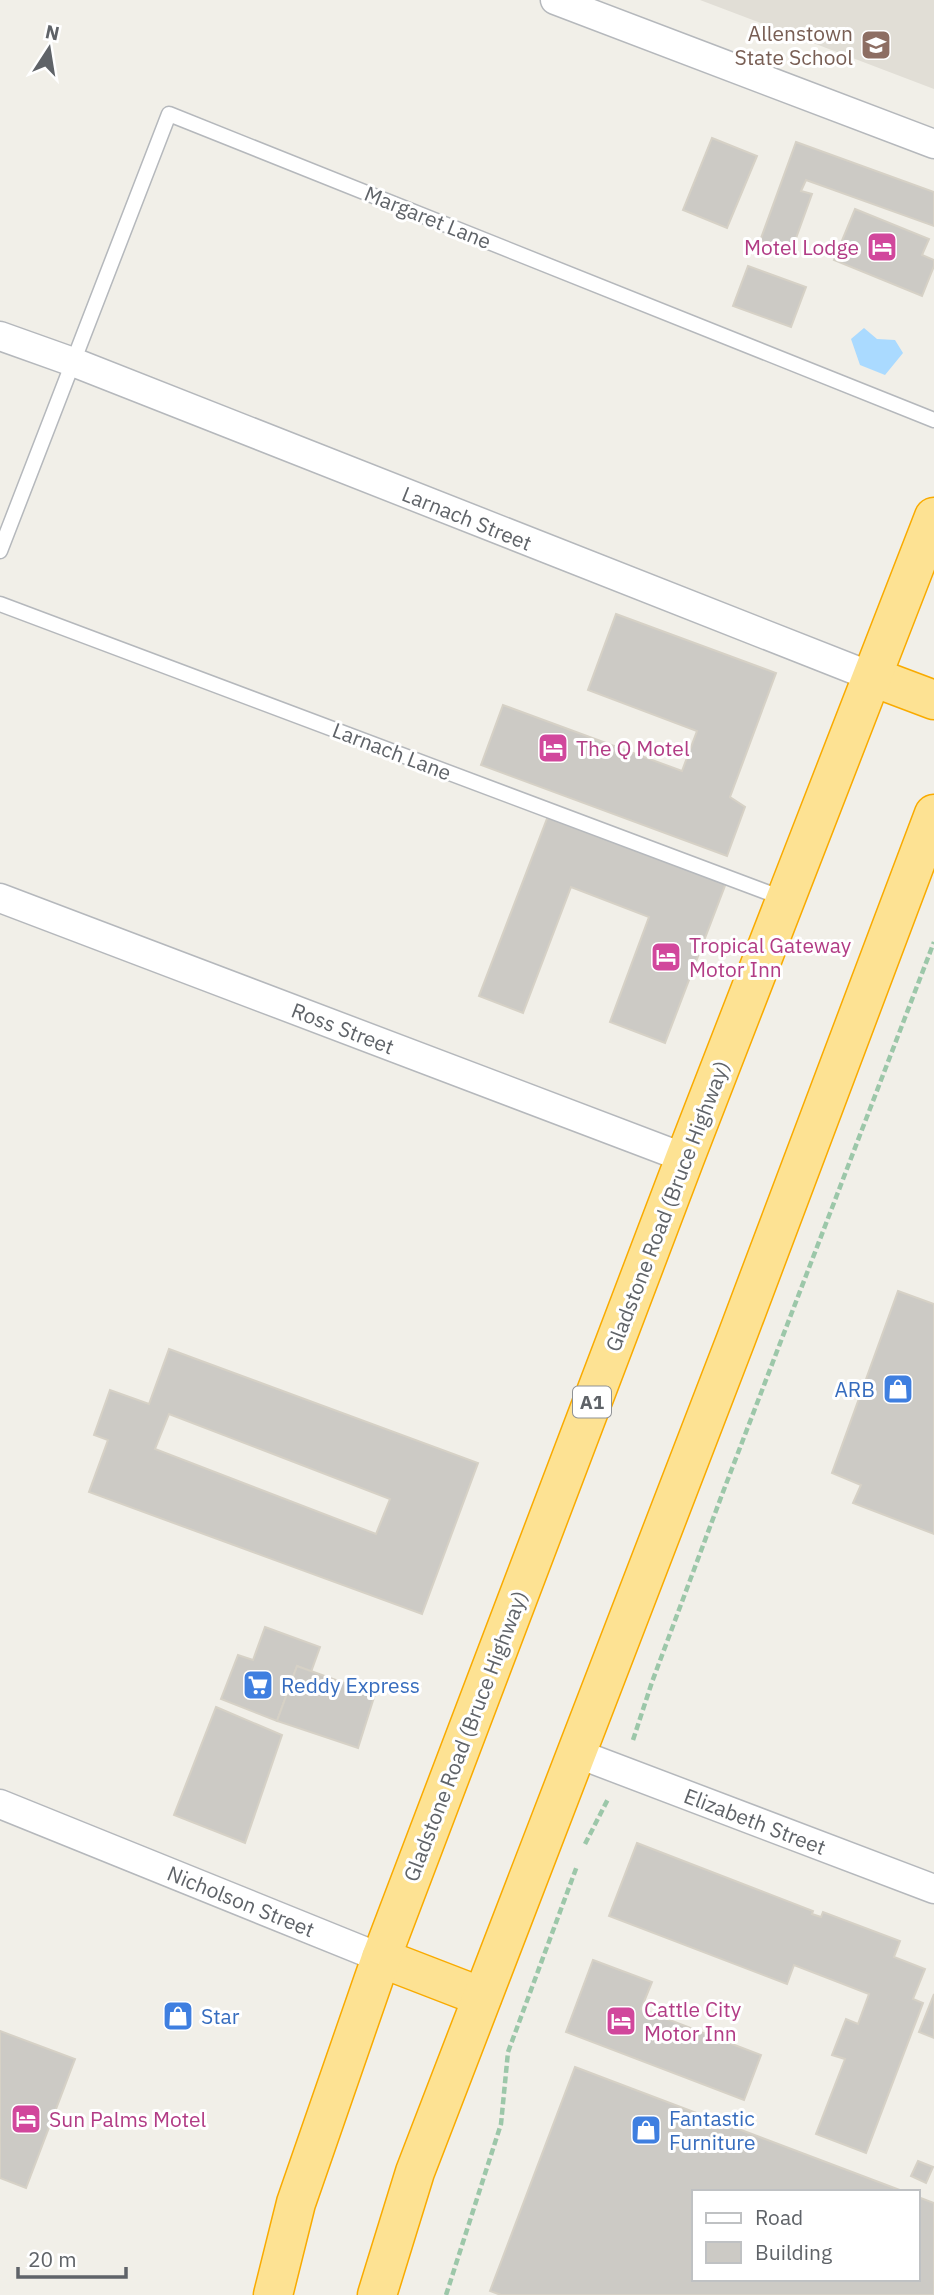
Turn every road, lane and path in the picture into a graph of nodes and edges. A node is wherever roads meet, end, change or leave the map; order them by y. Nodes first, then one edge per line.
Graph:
1 (555, 0) edge
2 (934, 144) edge
3 (0, 336) edge
4 (73, 362) junction
5 (934, 419) edge
6 (934, 517) edge
7 (0, 551) edge
8 (0, 604) edge
9 (873, 677) junction
10 (934, 700) edge
11 (934, 814) edge
12 (0, 898) edge
13 (785, 900) junction
14 (934, 942) edge
15 (685, 1158) junction
16 (576, 1753) junction
17 (623, 1771) junction
18 (0, 1804) edge
19 (584, 1846) dead end
20 (580, 1858) dead end
21 (934, 1889) edge
22 (381, 1958) junction
23 (482, 1997) junction
24 (273, 2295) edge
25 (377, 2295) edge
26 (446, 2295) edge

1 - 2 street
3 - 4 street, Larnach Street
4 - 5 lane, Margaret Lane
4 - 7 lane
4 - 9 street, Larnach Street
6 - 9 highway, Gladstone Road (Bruce Highway) / A1
8 - 13 lane, Larnach Lane
9 - 10 highway, Larnach Street
9 - 13 highway, Gladstone Road (Bruce Highway) / A1
11 - 16 highway
12 - 15 street, Ross Street
13 - 15 highway, Gladstone Road (Bruce Highway) / A1
14 - 17 path
15 - 22 highway, Gladstone Road (Bruce Highway) / A1
16 - 17 street, Elizabeth Street
16 - 23 highway
17 - 19 path
17 - 21 street, Elizabeth Street
18 - 22 street, Nicholson Street
20 - 26 path
22 - 23 highway, Nicholson Street
22 - 24 highway, Gladstone Road (Bruce Highway) / A1
23 - 25 highway

